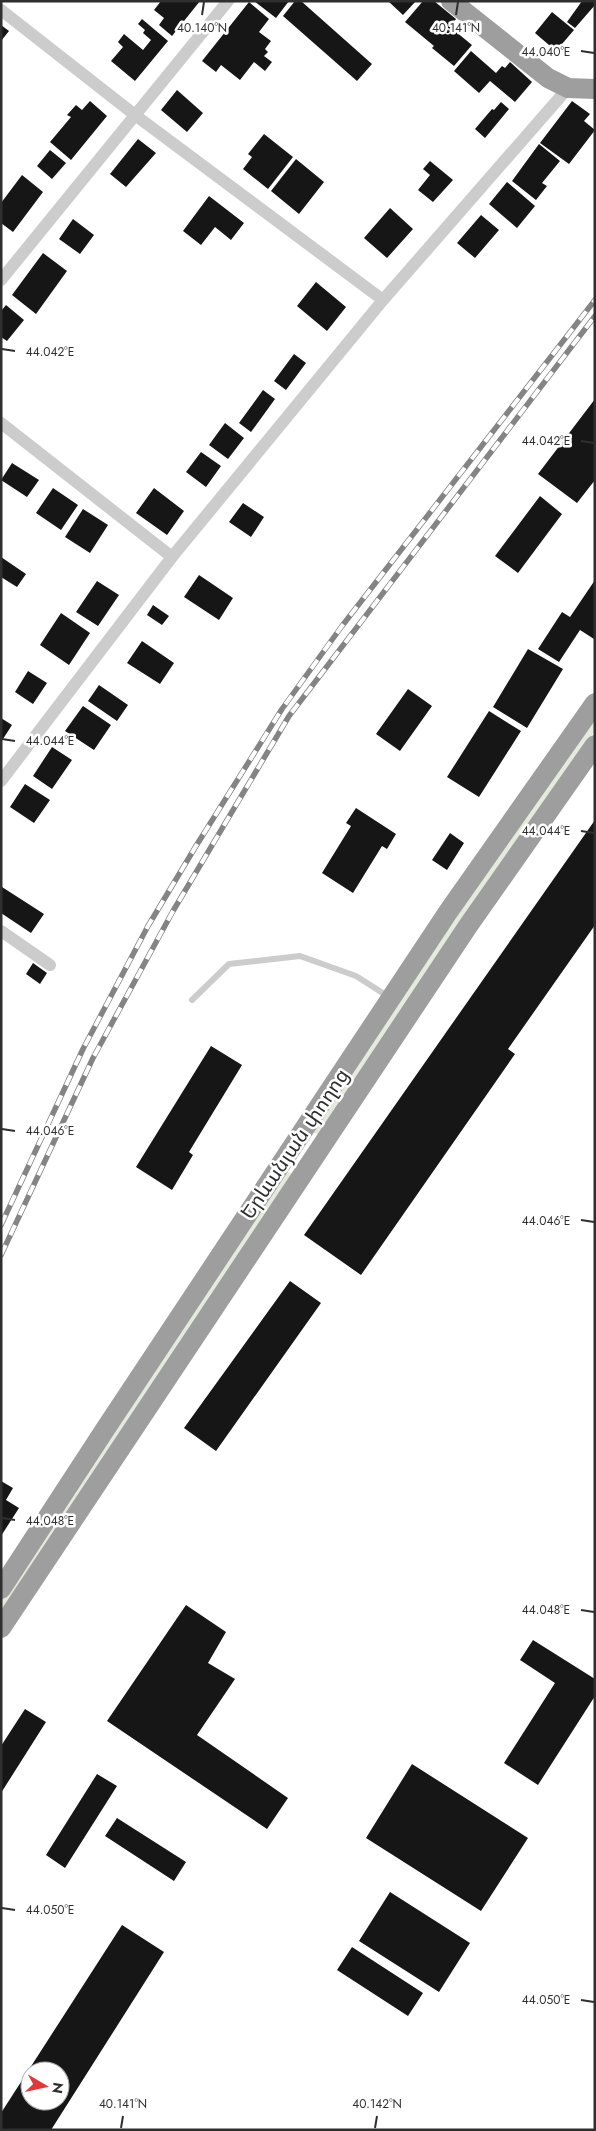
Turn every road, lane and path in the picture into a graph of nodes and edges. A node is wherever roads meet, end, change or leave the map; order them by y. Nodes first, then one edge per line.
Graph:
1 (228, 1) edge
2 (451, 1) edge
3 (1, 10) edge
4 (568, 88) junction
5 (595, 89) edge
6 (135, 115) junction
7 (1, 280) edge
8 (383, 300) junction
9 (1, 422) edge
10 (172, 557) junction
11 (595, 703) edge
12 (595, 745) edge
13 (1, 781) edge
14 (448, 912) junction
15 (468, 926) junction
16 (1, 931) edge
17 (50, 965) dead end
18 (392, 999) junction
19 (192, 1000) dead end
20 (294, 1143) junction
21 (315, 1156) junction
22 (1, 1589) edge
23 (1, 1628) edge

1 - 6 street
2 - 4 highway
3 - 6 street
4 - 5 highway
4 - 8 street
6 - 7 street
6 - 8 street
8 - 10 street
9 - 10 street
10 - 13 street
11 - 14 highway, Երևանյան փողոց
12 - 15 highway, Երևանյան փողոց
14 - 15 highway
14 - 18 highway, Երևանյան փողոց
15 - 21 highway, Երևանյան փողոց
16 - 17 street
18 - 19 lane
18 - 20 highway, Երևանյան փողոց
20 - 21 highway
20 - 22 highway, Երևանյան փողոց
21 - 23 highway, Երևանյան փողոց

